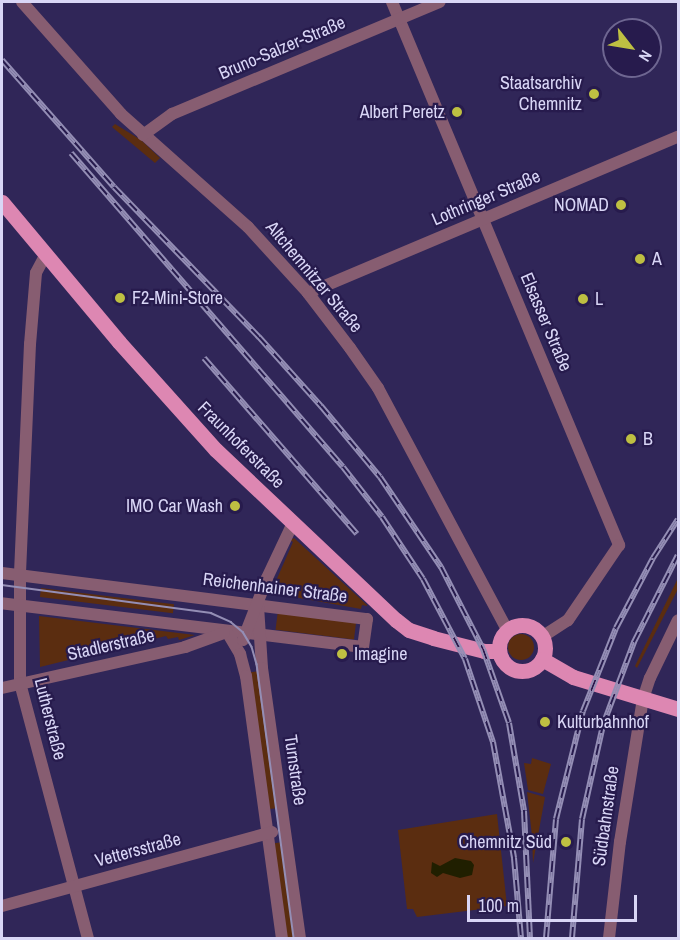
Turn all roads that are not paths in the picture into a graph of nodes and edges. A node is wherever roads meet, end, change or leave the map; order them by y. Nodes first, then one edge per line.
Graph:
1 (22, 2) edge
2 (392, 2) edge
3 (440, 2) edge
4 (399, 19) junction
5 (143, 135) junction
6 (678, 137) edge
7 (2, 202) edge
8 (483, 219) junction
9 (46, 254) junction
10 (308, 293) junction
11 (293, 523) junction
12 (2, 573) edge
13 (20, 575) junction
14 (2, 603) edge
15 (20, 605) junction
16 (258, 606) junction
17 (678, 620) edge
18 (507, 630) junction
19 (227, 632) junction
20 (245, 634) junction
21 (259, 636) junction
22 (542, 637) junction
23 (499, 651) junction
24 (240, 654) junction
25 (542, 659) junction
26 (20, 683) junction
27 (2, 687) edge
28 (643, 699) junction
29 (678, 709) edge
30 (285, 829) junction
31 (267, 833) junction
32 (74, 886) junction
33 (2, 906) edge
34 (88, 939) edge
35 (282, 939) edge
36 (300, 939) edge
37 (609, 939) edge

1 - 5 street, Altchemnitzer Straße
2 - 4 street, Elsasser Straße
3 - 4 street, Bruno-Salzer-Straße
4 - 5 street, Bruno-Salzer-Straße
4 - 8 street, Elsasser Straße
5 - 10 street, Altchemnitzer Straße
6 - 8 street, Lothringer Straße
7 - 9 main road, Fraunhoferstraße
8 - 10 street, Lothringer Straße
8 - 22 street, Elsasser Straße
9 - 11 main road, Fraunhoferstraße
9 - 13 street, Lutherstraße
10 - 18 street, Altchemnitzer Straße
11 - 16 street, Turnstraße
11 - 23 main road, Fraunhoferstraße
12 - 13 street, Reichenhainer Straße
13 - 15 street, Lutherstraße
13 - 16 street, Reichenhainer Straße
14 - 15 street, Reichenhainer Straße
15 - 19 street, Reichenhainer Straße
15 - 26 street, Lutherstraße
16 - 20 street, Turnstraße
16 - 21 street, Turnstraße
16 - 21 street, Reichenhainer Straße
17 - 28 street, Südbahnstraße
18 - 22 main road
18 - 23 main road
19 - 20 street, Reichenhainer Straße
19 - 24 street, Turnstraße
19 - 26 street, Stadlerstraße
20 - 21 street, Reichenhainer Straße
20 - 24 street, Turnstraße
21 - 30 street, Turnstraße
22 - 25 main road
23 - 25 main road
24 - 31 street, Turnstraße
25 - 28 main road
26 - 27 street, Stadlerstraße
26 - 32 street, Lutherstraße
28 - 29 main road
28 - 37 street, Südbahnstraße
30 - 31 street, Vettersstraße
30 - 36 street, Turnstraße
31 - 32 street, Vettersstraße
31 - 35 street, Turnstraße
32 - 33 street, Vettersstraße
32 - 34 street, Lutherstraße

